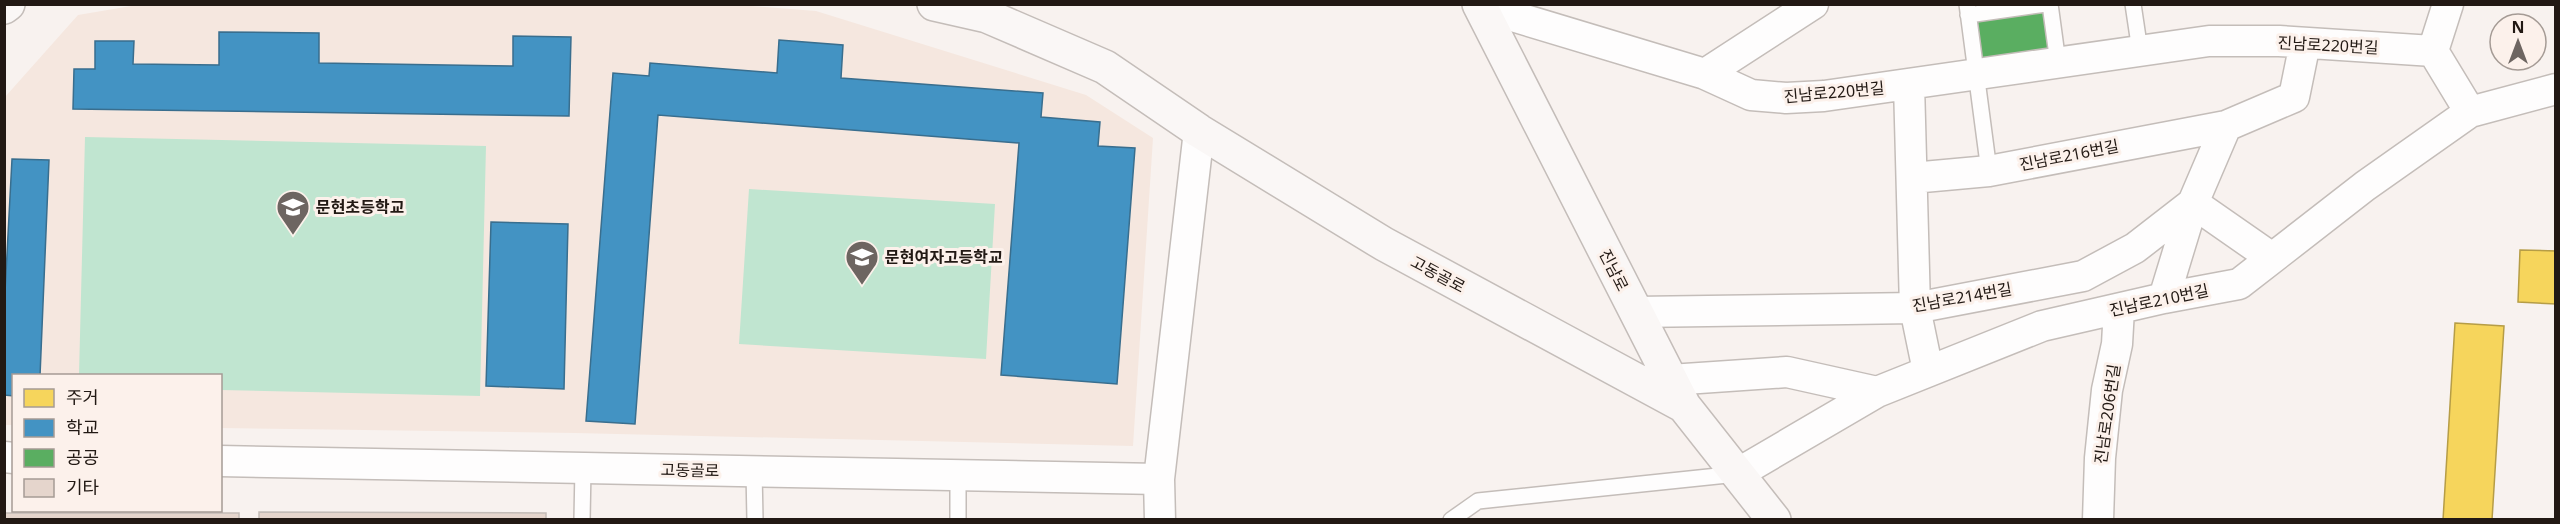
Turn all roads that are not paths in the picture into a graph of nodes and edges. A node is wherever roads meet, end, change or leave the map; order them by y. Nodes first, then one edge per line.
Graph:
1 (934, 4) edge
2 (1812, 4) edge
3 (2048, 4) edge
4 (2133, 4) edge
5 (2448, 4) edge
6 (1479, 5) edge
7 (1967, 10) edge
8 (2305, 43) junction
9 (2140, 51) junction
10 (2433, 51) junction
11 (2058, 63) junction
12 (1705, 74) junction
13 (1976, 75) junction
14 (1909, 84) junction
15 (2556, 89) edge
16 (2470, 111) junction
17 (2226, 126) junction
18 (1199, 131) junction
19 (1989, 171) junction
20 (1912, 178) junction
21 (2193, 203) junction
22 (2272, 258) junction
23 (2164, 298) junction
24 (1915, 308) junction
25 (2119, 309) junction
26 (1636, 312) junction
27 (1928, 371) junction
28 (1877, 392) junction
29 (1677, 393) junction
30 (222, 461) edge
31 (583, 468) junction
32 (754, 471) junction
33 (1737, 474) junction
34 (958, 475) junction
35 (1159, 479) junction
36 (582, 519) edge
37 (754, 519) edge
38 (958, 519) edge
39 (1160, 519) edge
40 (1451, 519) edge
41 (1774, 519) edge
42 (2098, 519) edge

1 - 18 street, 고동골로
2 - 12 street
3 - 7 lane
3 - 11 lane
4 - 9 lane
5 - 10 street
6 - 12 street, 진남로220번길
6 - 26 street, 진남로
7 - 13 lane
8 - 9 street, 진남로220번길
8 - 10 street, 진남로220번길
8 - 17 street, 진남로216번길
9 - 11 street, 진남로220번길
10 - 16 street
11 - 13 street, 진남로220번길
12 - 14 street, 진남로220번길
13 - 14 street, 진남로220번길
13 - 19 lane
14 - 20 street
15 - 16 street, 진남로210번길
16 - 22 street, 진남로210번길
17 - 19 street, 진남로216번길
17 - 21 street
18 - 29 street, 고동골로
18 - 35 street
19 - 20 street, 진남로216번길
20 - 24 street
21 - 22 street
21 - 23 street
21 - 24 street, 진남로214번길
22 - 23 street, 진남로210번길
23 - 25 street, 진남로210번길
24 - 26 street, 진남로214번길
24 - 27 street
25 - 27 street, 진남로210번길
25 - 42 street, 진남로206번길
26 - 29 street, 진남로
27 - 28 street, 진남로210번길
28 - 29 street
28 - 33 street, 진남로210번길
29 - 33 street, 진남로
30 - 31 street, 고동골로
31 - 32 street, 고동골로
31 - 36 lane
32 - 34 street, 고동골로
32 - 37 lane
33 - 40 lane
33 - 41 street, 진남로
34 - 35 street, 고동골로
34 - 38 lane
35 - 39 street

